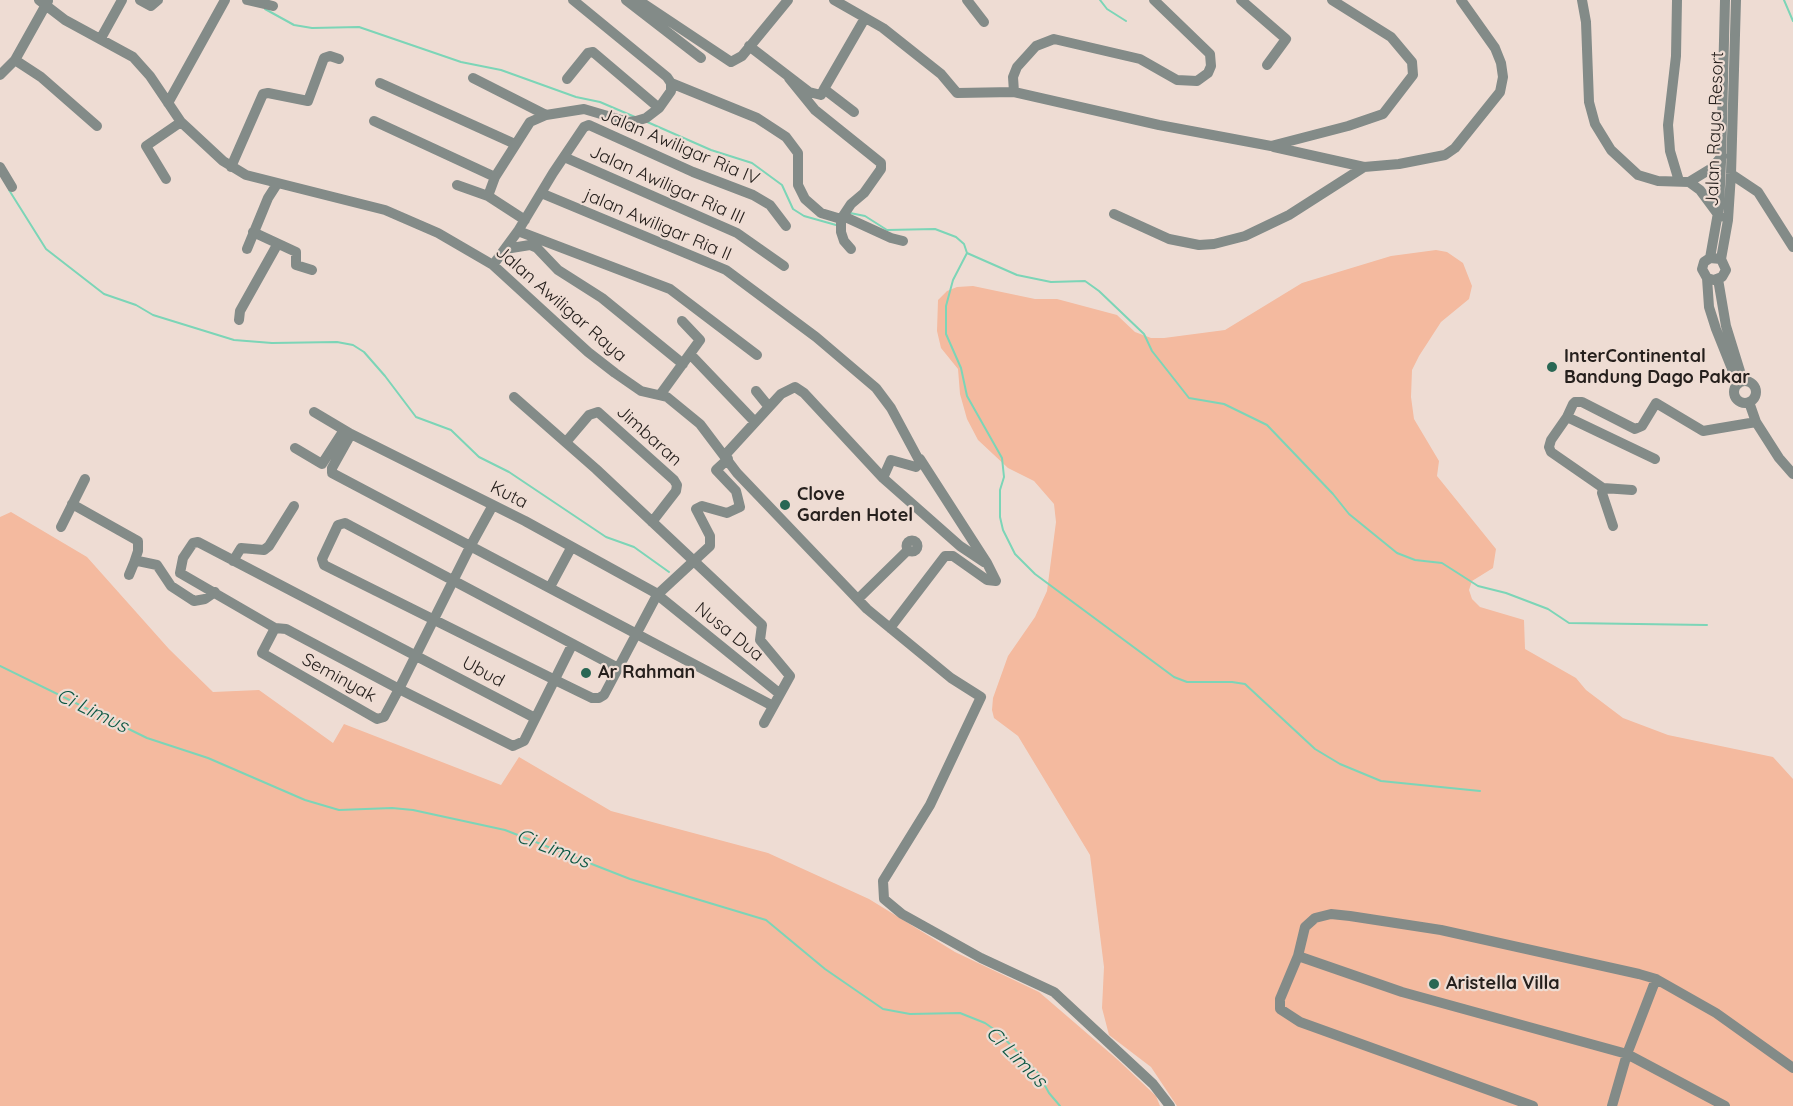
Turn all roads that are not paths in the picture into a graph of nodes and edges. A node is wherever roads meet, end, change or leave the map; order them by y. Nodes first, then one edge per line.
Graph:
1 (122, 0) edge
2 (140, 0) edge
3 (158, 0) edge
4 (225, 0) edge
5 (247, 0) edge
6 (573, 0) edge
7 (626, 0) edge
8 (638, 0) edge
9 (788, 0) edge
10 (834, 0) edge
11 (967, 0) edge
12 (1154, 0) edge
13 (1241, 0) edge
14 (1332, 0) edge
15 (1461, 0) edge
16 (1582, 0) edge
17 (1677, 0) edge
18 (1725, 0) edge
19 (1736, 0) edge
20 (45, 2) edge
21 (273, 6) dead end
22 (865, 18) junction
23 (984, 22) dead end
24 (100, 38) junction
25 (749, 46) junction
26 (339, 58) dead end
27 (701, 58) dead end
28 (15, 60) junction
29 (1267, 65) dead end
30 (0, 75) edge
31 (473, 78) dead end
32 (789, 78) junction
33 (567, 79) dead end
34 (671, 82) junction
35 (380, 83) dead end
36 (824, 89) junction
37 (1014, 92) junction
38 (168, 104) junction
39 (660, 108) junction
40 (854, 112) dead end
41 (546, 115) junction
42 (374, 121) dead end
43 (181, 123) junction
44 (98, 126) dead end
45 (514, 144) junction
46 (1271, 146) junction
47 (1722, 156) junction
48 (564, 157) junction
49 (0, 167) edge
50 (231, 167) junction
51 (1364, 167) junction
52 (1731, 174) junction
53 (495, 177) junction
54 (166, 179) dead end
55 (1684, 181) junction
56 (277, 184) junction
57 (457, 185) dead end
58 (12, 187) dead end
59 (541, 193) junction
60 (488, 196) junction
61 (1114, 214) dead end
62 (1717, 216) junction
63 (842, 217) junction
64 (525, 220) junction
65 (1728, 220) junction
66 (786, 226) dead end
67 (518, 231) junction
68 (253, 232) junction
69 (903, 241) dead end
70 (278, 244) junction
71 (1793, 247) edge
72 (247, 249) dead end
73 (506, 249) junction
74 (851, 249) dead end
75 (1710, 258) junction
76 (1721, 260) junction
77 (493, 265) junction
78 (784, 266) dead end
79 (312, 270) dead end
80 (1712, 279) junction
81 (238, 320) dead end
82 (682, 321) dead end
83 (758, 355) dead end
84 (686, 359) junction
85 (1740, 382) junction
86 (756, 391) dead end
87 (660, 394) junction
88 (514, 397) dead end
89 (1749, 402) junction
90 (769, 407) junction
91 (314, 412) dead end
92 (1567, 417) junction
93 (754, 421) junction
94 (1756, 423) junction
95 (348, 432) junction
96 (566, 442) junction
97 (295, 448) dead end
98 (727, 456) junction
99 (920, 459) junction
100 (1655, 459) dead end
101 (1793, 474) edge
102 (883, 478) junction
103 (85, 479) dead end
104 (1604, 488) junction
105 (1632, 490) dead end
106 (72, 504) junction
107 (493, 505) junction
108 (294, 506) dead end
109 (652, 522) junction
110 (1613, 526) dead end
111 (60, 527) dead end
112 (471, 545) junction
113 (571, 548) junction
114 (908, 550) dead end
115 (233, 561) junction
116 (693, 562) junction
117 (987, 562) junction
118 (134, 563) junction
119 (129, 575) dead end
120 (454, 581) junction
121 (550, 587) junction
122 (215, 592) junction
123 (657, 595) junction
124 (858, 599) junction
125 (434, 619) junction
126 (890, 628) junction
127 (280, 629) junction
128 (636, 632) junction
129 (572, 645) junction
130 (416, 656) junction
131 (618, 668) junction
132 (553, 679) junction
133 (399, 689) junction
134 (780, 694) junction
135 (773, 706) junction
136 (535, 718) junction
137 (764, 723) dead end
138 (1298, 956) junction
139 (1656, 979) junction
140 (1627, 1054) junction
141 (1793, 1068) edge
142 (1170, 1106) edge
143 (1533, 1106) edge
144 (1612, 1106) edge
145 (1725, 1106) edge

1 - 24 street
2 - 3 street
4 - 38 street
5 - 21 street
6 - 34 street
7 - 27 street
8 - 25 street
9 - 25 street
10 - 22 street
11 - 23 street
12 - 37 street
13 - 29 street
14 - 46 street
15 - 51 street
16 - 55 street
17 - 55 street
18 - 47 street
19 - 52 street, Jalan Raya Resort
20 - 24 street, Jalan Awiligar Raya
20 - 28 street
22 - 36 street
22 - 37 street
24 - 38 street, Jalan Awiligar Raya
25 - 32 street
26 - 50 street
28 - 30 street
28 - 44 street
31 - 41 street
32 - 36 street
32 - 63 street
33 - 39 street
34 - 39 street
34 - 63 street
35 - 45 street
36 - 40 street
37 - 46 street
38 - 43 street, Jalan Awiligar Raya
39 - 41 street
41 - 45 street
42 - 53 street
43 - 50 street, Jalan Awiligar Raya
43 - 54 street
45 - 53 street
46 - 51 street
47 - 55 street
47 - 62 street
48 - 59 street
48 - 66 street, Jalan Awiligar Ria IV
48 - 78 street, Jalan Awiligar Ria III
49 - 58 street
50 - 56 street, Jalan Awiligar Raya
51 - 61 street
52 - 65 street, Jalan Raya Resort
52 - 71 street
53 - 60 street
55 - 62 street
56 - 68 street
56 - 77 street, Jalan Awiligar Raya
57 - 60 street
59 - 64 street
59 - 99 street, jalan Awiligar Ria II
60 - 64 street
62 - 65 street
62 - 75 street
63 - 69 street
63 - 74 street
64 - 67 street
65 - 76 street, Jalan Raya Resort
67 - 73 street
67 - 83 street
68 - 70 street
68 - 72 street
70 - 79 street
70 - 81 street
73 - 77 street
73 - 84 street
75 - 76 street
75 - 80 street
76 - 80 street, Jalan Raya Resort
77 - 87 street, Jalan Awiligar Raya
80 - 85 street
82 - 84 street
84 - 87 street
84 - 93 street
85 - 89 street
85 - 89 street
86 - 90 street
87 - 98 street, Jalan Awiligar Raya
88 - 96 street
89 - 94 street
90 - 93 street
90 - 102 street
91 - 95 street, Kuta
92 - 94 street
92 - 100 street
92 - 104 street
93 - 98 street
94 - 101 street
95 - 97 street
95 - 107 street, Kuta
95 - 112 street
96 - 109 street
96 - 109 street, Jimbaran
98 - 116 street
98 - 124 street, Jalan Awiligar Raya
99 - 102 street
99 - 117 street, jalan Awiligar Ria II
102 - 117 street
103 - 106 street
104 - 105 street
104 - 110 street
106 - 111 street
106 - 118 street
107 - 112 street
107 - 113 street, Kuta
108 - 115 street
109 - 116 street
112 - 120 street
112 - 121 street
113 - 121 street
113 - 123 street, Kuta
114 - 124 street
115 - 122 street, Seminyak
115 - 130 street
116 - 123 street
116 - 134 street, Nusa Dua
117 - 126 street
118 - 119 street
118 - 122 street
120 - 125 street
120 - 125 street
120 - 129 street
121 - 128 street
122 - 127 street, Seminyak
123 - 128 street
123 - 134 street, Nusa Dua
124 - 126 street, Jalan Awiligar Raya
125 - 130 street
125 - 132 street
126 - 142 street, Jalan Awiligar Raya
127 - 133 street, Seminyak
127 - 133 street, Seminyak
128 - 131 street
128 - 135 street
129 - 131 street
129 - 132 street
130 - 133 street
130 - 136 street, Ubud
131 - 132 street
132 - 136 street
133 - 136 street
134 - 135 street, Nusa Dua
135 - 137 street, Nusa Dua
138 - 139 street
138 - 140 street
138 - 143 street
139 - 140 street
139 - 141 street
140 - 144 street
140 - 145 street

